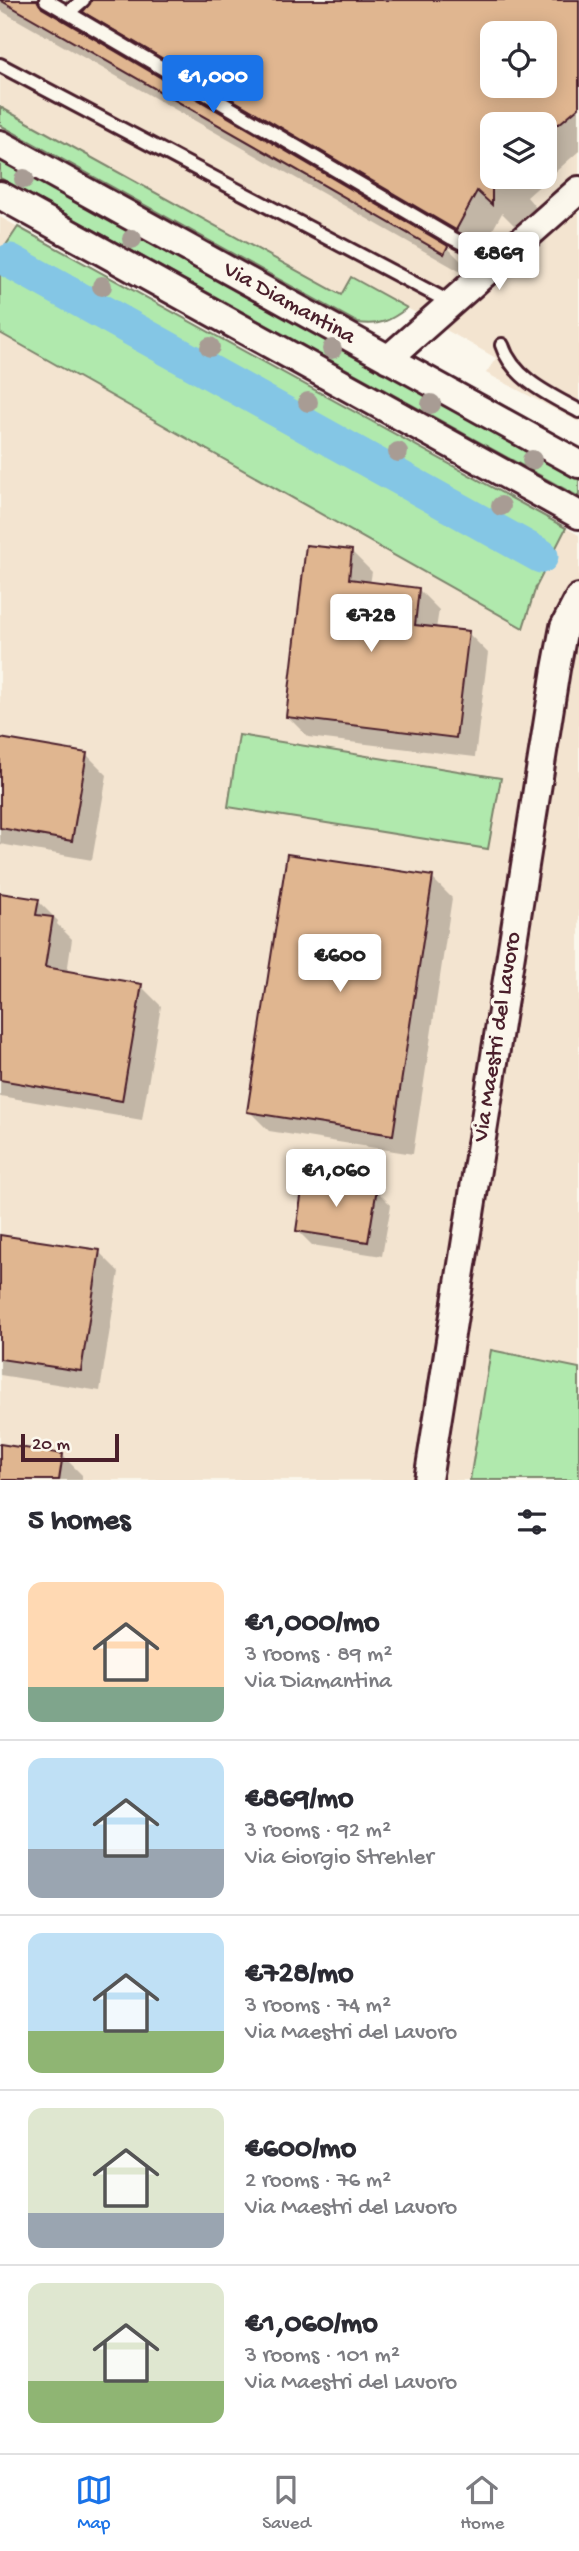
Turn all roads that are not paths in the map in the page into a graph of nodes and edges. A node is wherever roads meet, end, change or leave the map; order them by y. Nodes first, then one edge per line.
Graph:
1 (46, 0) edge
2 (83, 0) edge
3 (68, 13) junction
4 (0, 65) edge
5 (0, 144) edge
6 (579, 190) edge
7 (0, 195) edge
8 (498, 261) junction
9 (452, 303) junction
10 (502, 345) dead end
11 (388, 359) junction
12 (579, 411) edge
13 (579, 464) edge
14 (579, 514) edge
15 (579, 598) edge
16 (428, 1480) edge

1 - 3 lane
2 - 3 lane
3 - 8 lane
4 - 9 lane
5 - 11 street, Via Diamantina
6 - 8 street
7 - 14 street, Via Diamantina
8 - 9 street
9 - 11 street
10 - 12 lane
11 - 13 street, Via Diamantina
15 - 16 street, Via Maestri del Lavoro

